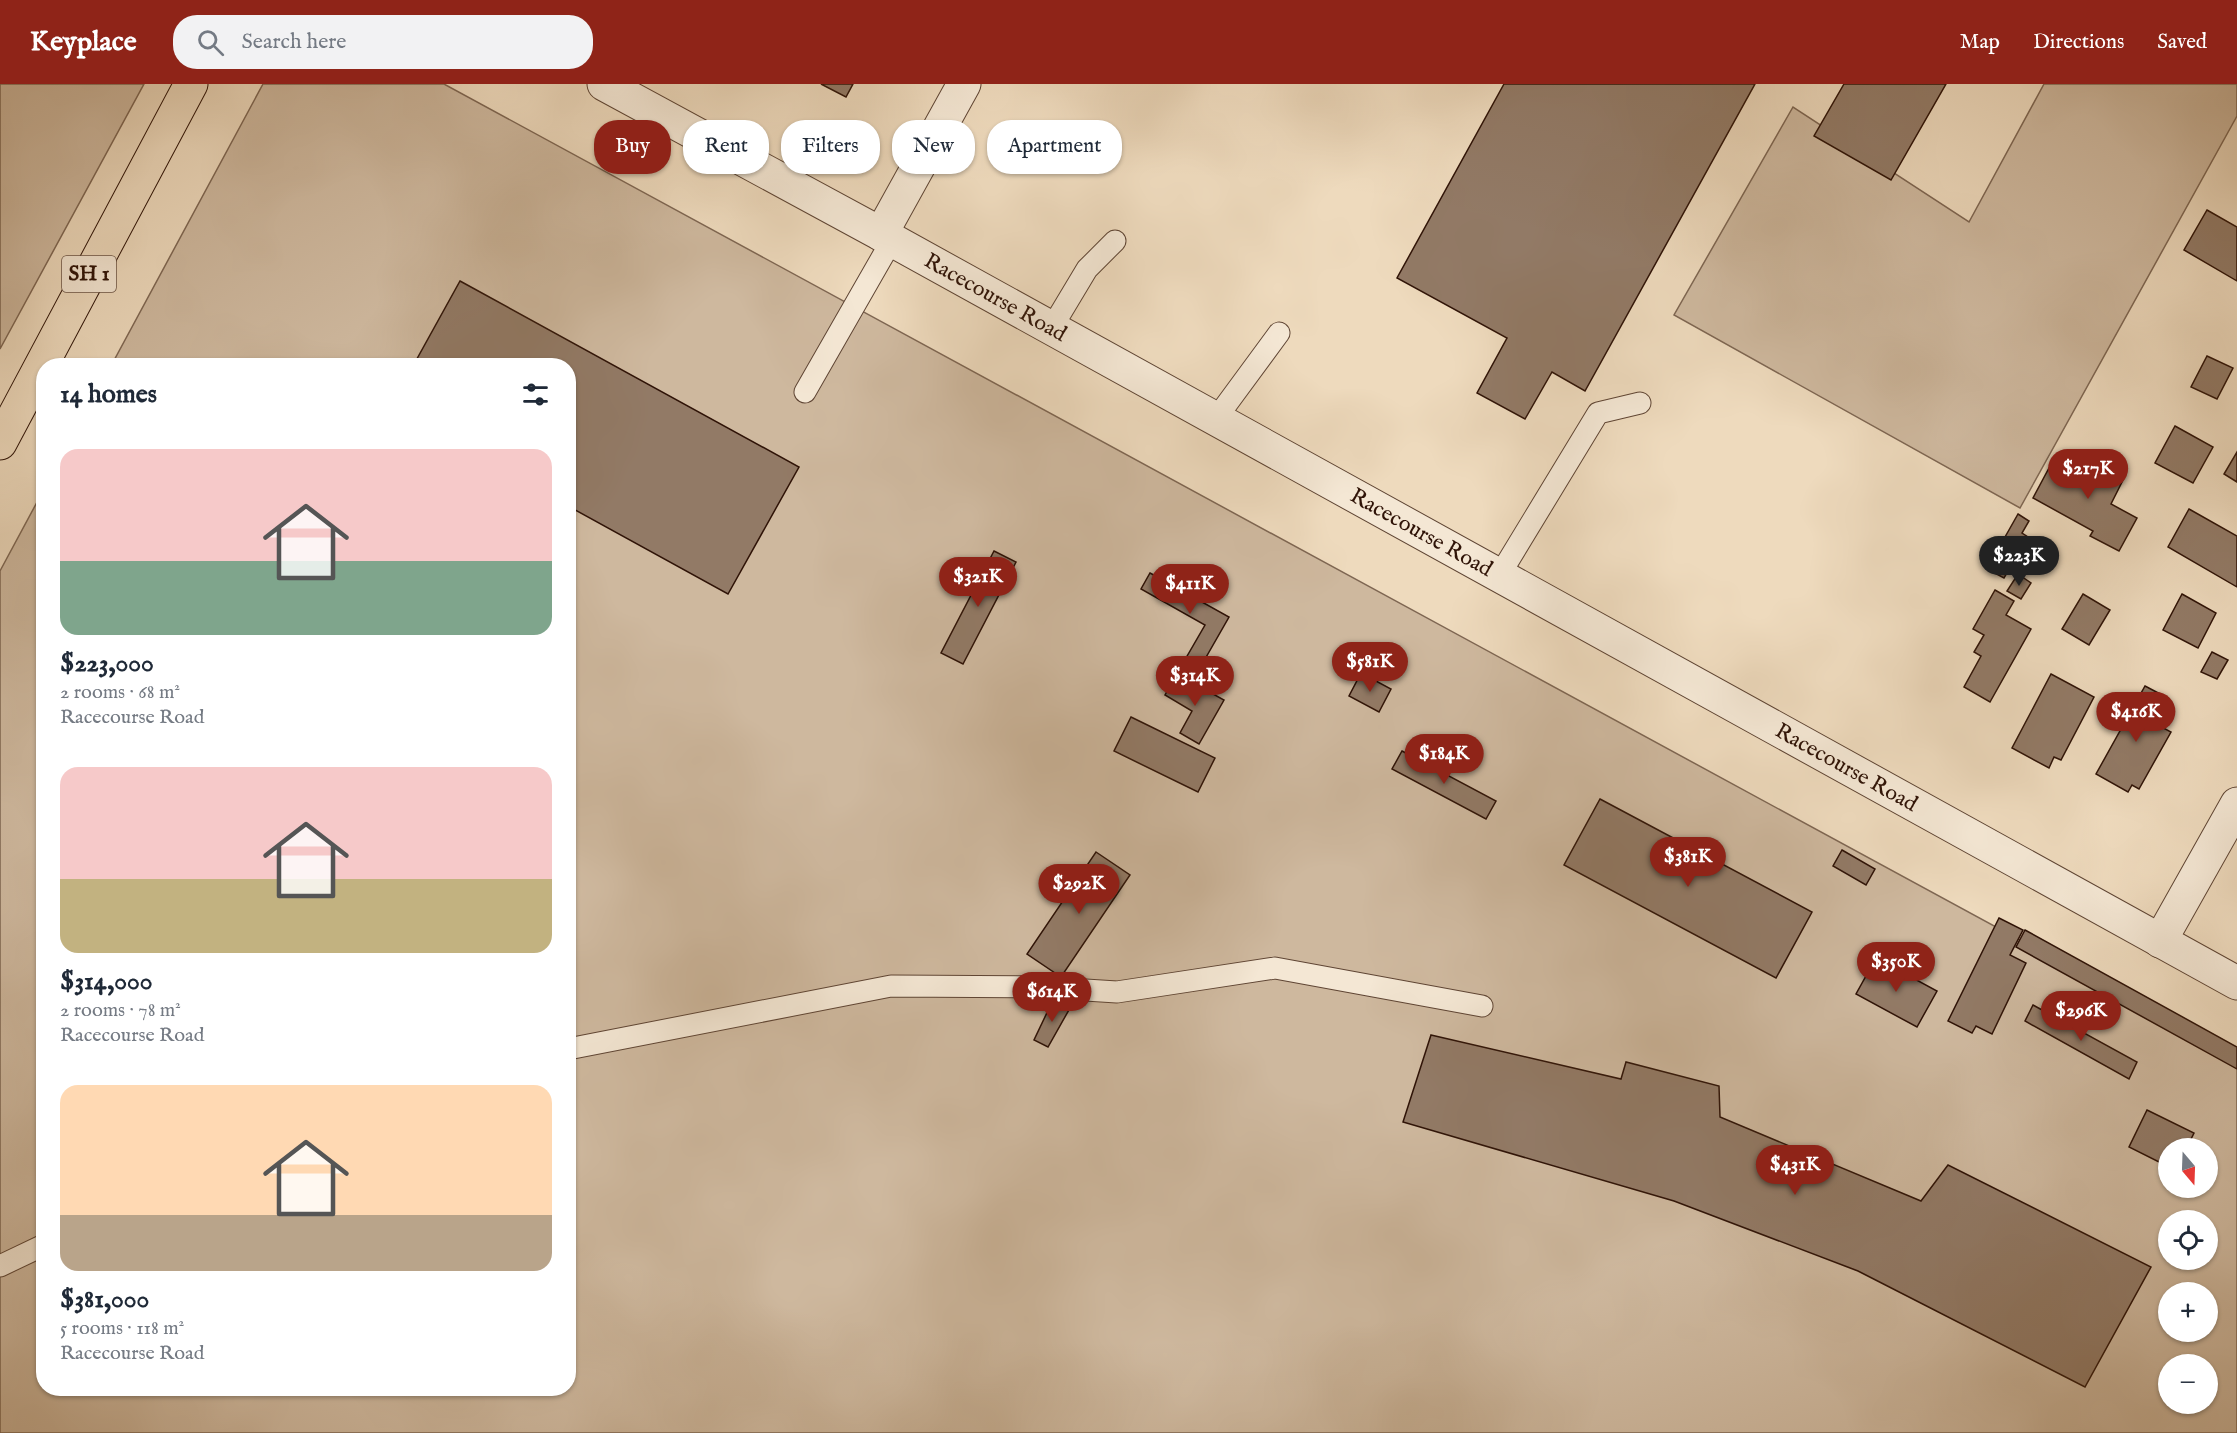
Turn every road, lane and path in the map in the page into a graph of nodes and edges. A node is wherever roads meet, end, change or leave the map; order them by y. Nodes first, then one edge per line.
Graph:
1 (191, 84) edge
2 (604, 84) edge
3 (964, 84) edge
4 (886, 237) junction
5 (1116, 242) dead end
6 (1051, 329) junction
7 (1279, 333) dead end
8 (45, 358) edge
9 (36, 375) edge
10 (805, 392) dead end
11 (1640, 403) dead end
12 (1215, 420) junction
13 (0, 443) edge
14 (1499, 576) junction
15 (2237, 804) edge
16 (2160, 941) junction
17 (2237, 983) edge
18 (1482, 1006) dead end
19 (576, 1047) edge
20 (36, 1249) edge
21 (0, 1266) edge

1 - 8 highway, SH 1
2 - 4 street, Racecourse Road
3 - 4 street
4 - 6 street, Racecourse Road
4 - 10 lane
5 - 6 lane
6 - 12 street, Racecourse Road
7 - 12 lane
9 - 13 highway, SH 1
11 - 14 lane
12 - 14 street, Racecourse Road
14 - 16 street, Racecourse Road
15 - 16 street
16 - 17 street, Racecourse Road
18 - 19 lane
20 - 21 lane

